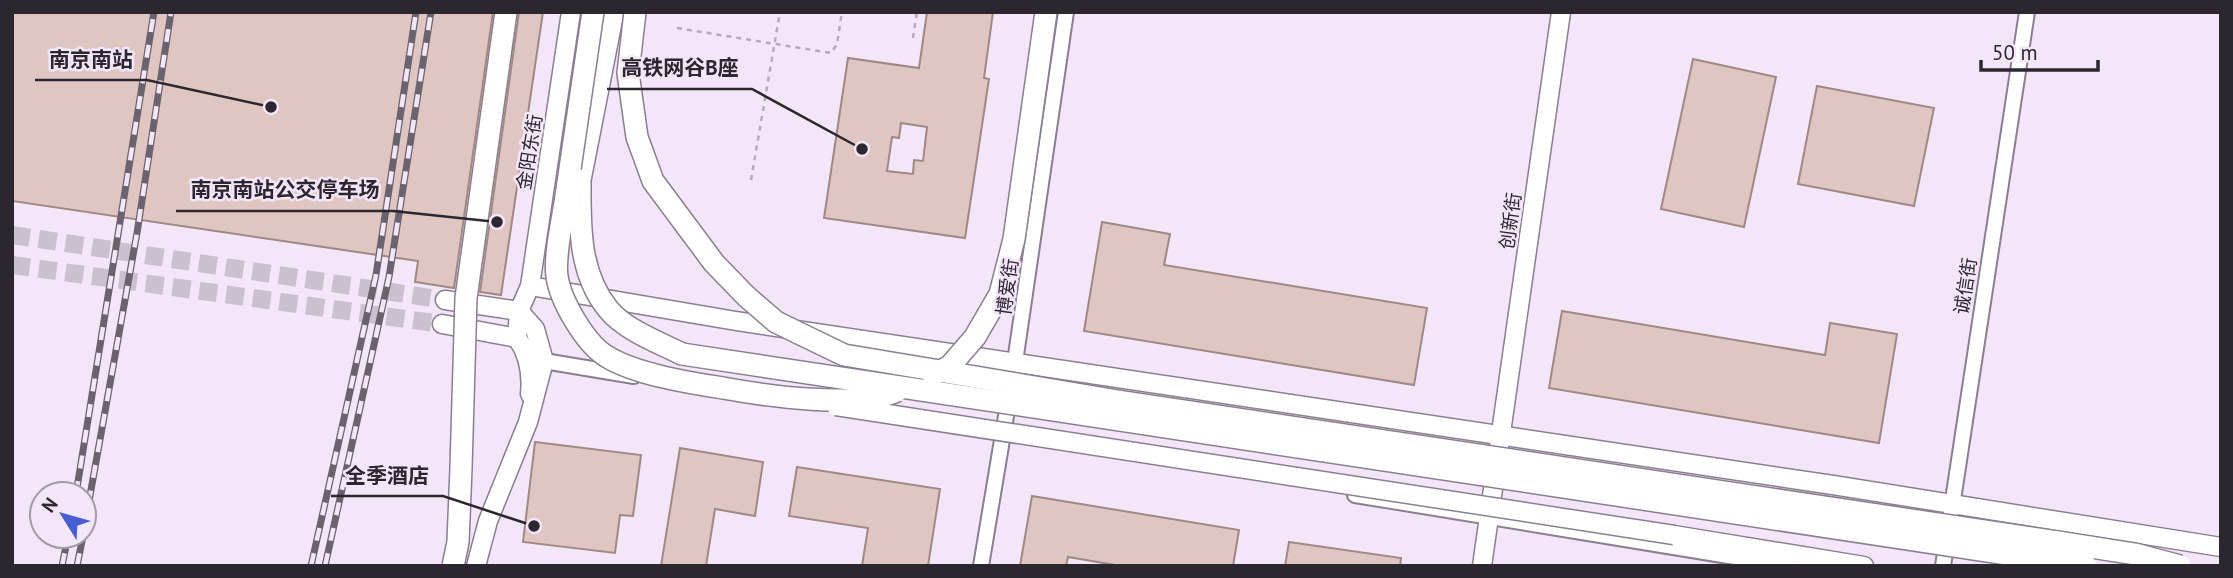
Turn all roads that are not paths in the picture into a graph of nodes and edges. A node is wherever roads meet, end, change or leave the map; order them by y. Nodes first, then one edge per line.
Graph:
1 (506, 12) edge
2 (571, 12) edge
3 (593, 12) edge
4 (613, 12) edge
5 (635, 12) edge
6 (1046, 12) edge
7 (1066, 12) edge
8 (1561, 12) edge
9 (2027, 12) edge
10 (530, 286) junction
11 (445, 300) tunnel mouth
12 (519, 311) junction
13 (442, 324) tunnel mouth
14 (517, 338) junction
15 (1016, 362) junction
16 (537, 363) junction
17 (753, 393) junction
18 (1501, 435) junction
19 (1003, 436) junction
20 (1951, 505) junction
21 (1489, 516) junction
22 (2221, 547) edge
23 (453, 566) edge
24 (476, 566) edge
25 (981, 566) edge
26 (1482, 566) edge
27 (1789, 566) edge
28 (1864, 566) edge
29 (1943, 566) edge
30 (2085, 566) edge
31 (2180, 566) edge

1 - 23 main road, bridge
2 - 10 street, 金阳东街
3 - 17 main road, bridge
4 - 30 main road, bridge
5 - 31 main road, bridge
6 - 17 main road, bridge
7 - 15 street, 博爱街
8 - 18 street, 创新街
9 - 20 street, 诚信街
10 - 12 street, 金阳东街
10 - 15 street
11 - 12 street
12 - 14 street, 金阳东街
12 - 16 street
13 - 14 street
14 - 16 street
15 - 18 street
15 - 19 street, 博爱街
16 - 19 street
16 - 24 street
17 - 28 street, bridge
18 - 20 street
18 - 21 street, 创新街
19 - 21 street
19 - 25 street, 博爱街
20 - 22 street
20 - 29 street, 诚信街
21 - 26 street, 创新街
21 - 27 street

